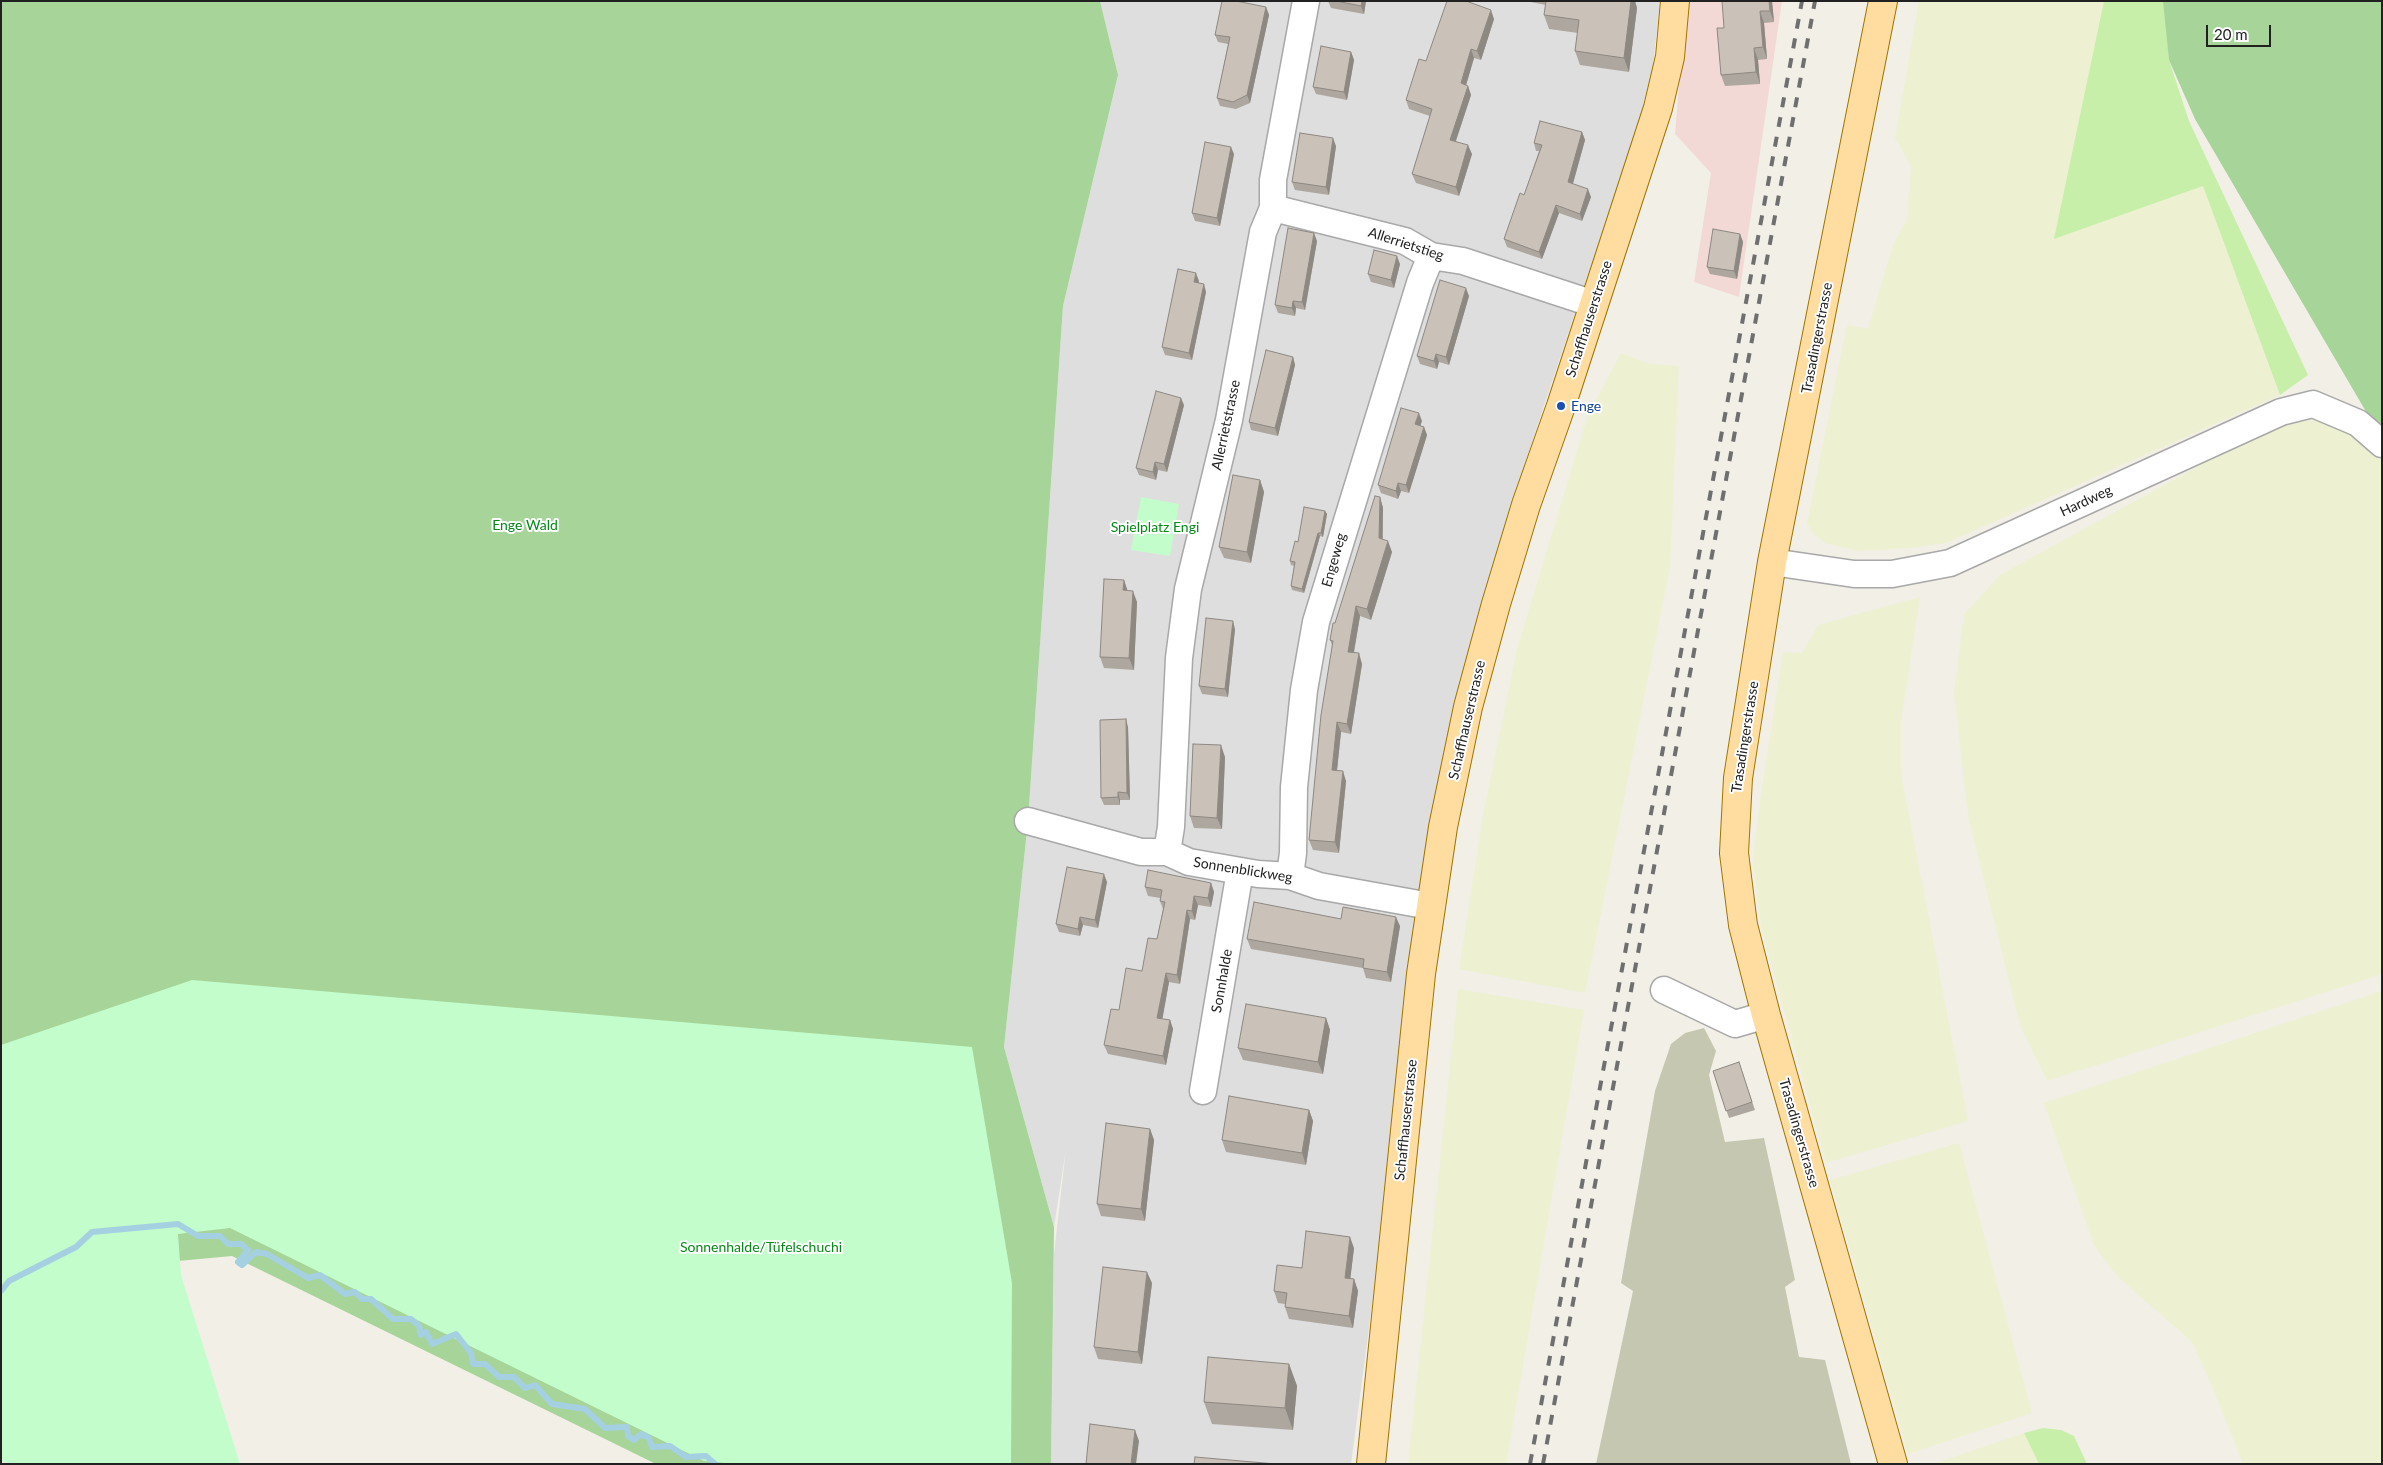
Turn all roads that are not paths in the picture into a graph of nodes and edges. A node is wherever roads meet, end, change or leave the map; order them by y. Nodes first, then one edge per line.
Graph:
1 (1306, 1) edge
2 (1675, 1) edge
3 (1884, 1) edge
4 (1273, 208) junction
5 (1431, 256) junction
6 (1594, 304) junction
7 (2382, 444) edge
8 (1772, 562) junction
9 (1028, 821) dead end
10 (1167, 852) junction
11 (1240, 871) junction
12 (1290, 876) junction
13 (1430, 906) junction
14 (1664, 990) dead end
15 (1766, 1015) junction
16 (1203, 1090) dead end
17 (1371, 1464) edge
18 (1893, 1464) edge

1 - 4 street, Allerrietstrasse
2 - 6 main road, Schaffhauserstrasse
3 - 8 main road, Trasadingerstrasse
4 - 5 street, Allerrietstieg
4 - 10 street, Allerrietstrasse
5 - 6 street, Allerrietstieg
5 - 12 street, Engeweg
6 - 13 main road, Schaffhauserstrasse
7 - 8 street, Hardweg
8 - 15 main road, Trasadingerstrasse
9 - 10 street, Sonnenblickweg
10 - 11 street, Sonnenblickweg
11 - 12 street, Sonnenblickweg
11 - 16 street, Sonnhalde
12 - 13 street, Sonnenblickweg
13 - 17 main road, Schaffhauserstrasse
14 - 15 street
15 - 18 main road, Trasadingerstrasse

